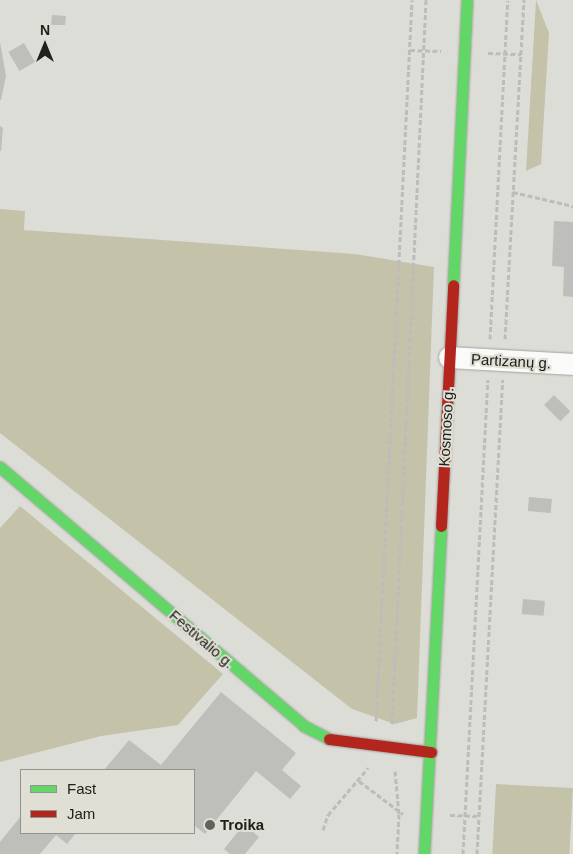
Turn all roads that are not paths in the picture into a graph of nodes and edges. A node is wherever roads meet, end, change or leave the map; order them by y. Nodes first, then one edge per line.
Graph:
1 (467, 0) edge
2 (449, 357) junction
3 (573, 364) edge
4 (0, 467) edge
5 (431, 752) junction
6 (424, 854) edge

1 - 2 main road, Kosmoso g.
2 - 3 street, Partizanų g.
2 - 5 main road, Kosmoso g.
4 - 5 main road, Festivalio g.
5 - 6 main road, Kosmoso g.

